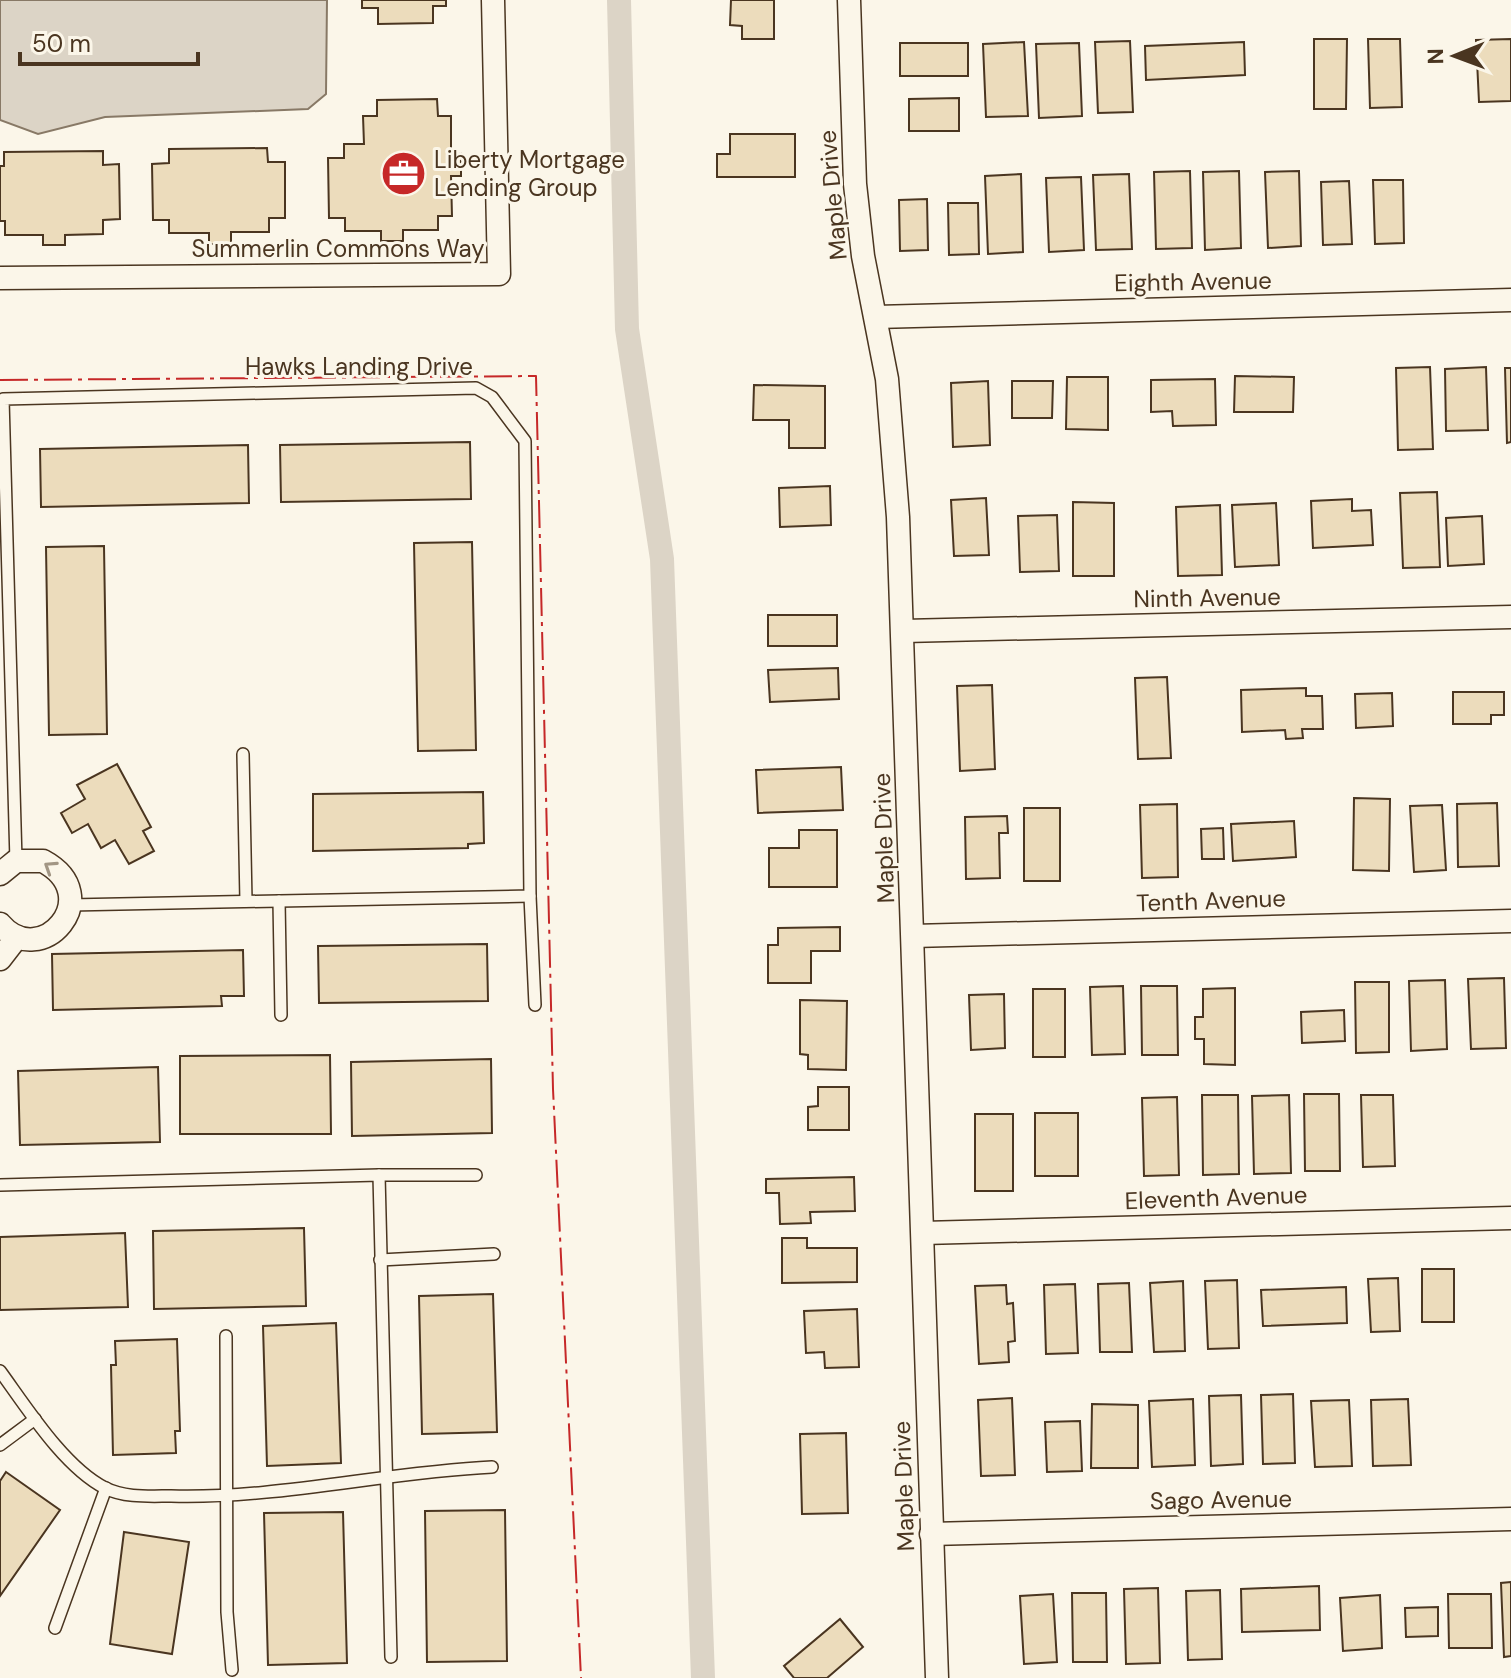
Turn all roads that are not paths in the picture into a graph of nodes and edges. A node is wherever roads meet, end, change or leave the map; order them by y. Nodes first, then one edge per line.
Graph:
1 (493, 0) edge
2 (849, 0) edge
3 (0, 278) edge
4 (1511, 300) edge
5 (876, 317) junction
6 (1, 399) edge
7 (1511, 617) edge
8 (904, 631) junction
9 (5, 670) edge
10 (243, 754) dead end
11 (8, 868) edge
12 (530, 896) junction
13 (246, 901) junction
14 (279, 901) junction
15 (70, 905) junction
16 (1511, 921) edge
17 (8, 931) edge
18 (913, 936) junction
19 (0, 959) edge
20 (535, 1005) dead end
21 (281, 1015) dead end
22 (379, 1175) junction
23 (476, 1175) dead end
24 (0, 1185) edge
25 (1511, 1218) edge
26 (923, 1233) junction
27 (494, 1254) dead end
28 (380, 1260) junction
29 (226, 1336) dead end
30 (0, 1371) edge
31 (35, 1419) junction
32 (0, 1445) edge
33 (492, 1467) dead end
34 (387, 1476) junction
35 (106, 1488) junction
36 (228, 1496) junction
37 (1511, 1519) edge
38 (931, 1534) junction
39 (55, 1628) dead end
40 (391, 1657) dead end
41 (232, 1670) dead end
42 (937, 1678) edge

1 - 3 street, Summerlin Commons Way
2 - 5 street, Maple Drive
4 - 5 street, Eighth Avenue
5 - 8 street, Maple Drive
6 - 9 lane, Hawks Landing Drive
6 - 12 lane, Hawks Landing Drive
7 - 8 street, Ninth Avenue
8 - 18 street, Maple Drive
9 - 11 lane, Hawks Landing Drive
10 - 13 lane
15 -> 11 street, Hawks Landing Drive
12 - 14 lane
12 - 20 lane, Hawks Landing Drive
13 - 14 lane
13 - 15 lane
14 - 21 lane
15 - 17 street
16 - 18 street, Tenth Avenue
17 - 19 street
18 - 26 street, Maple Drive
22 - 23 lane
22 - 24 lane
22 - 28 lane
25 - 26 street, Eleventh Avenue
26 - 38 street, Maple Drive
27 - 28 lane
28 - 34 lane
29 - 36 lane
30 - 31 lane
31 - 32 lane
31 - 35 lane
33 - 34 lane
34 - 36 lane
34 - 40 lane
35 - 36 lane
35 - 39 lane
36 - 41 lane
37 - 38 street, Sago Avenue
38 - 42 street, Maple Drive

